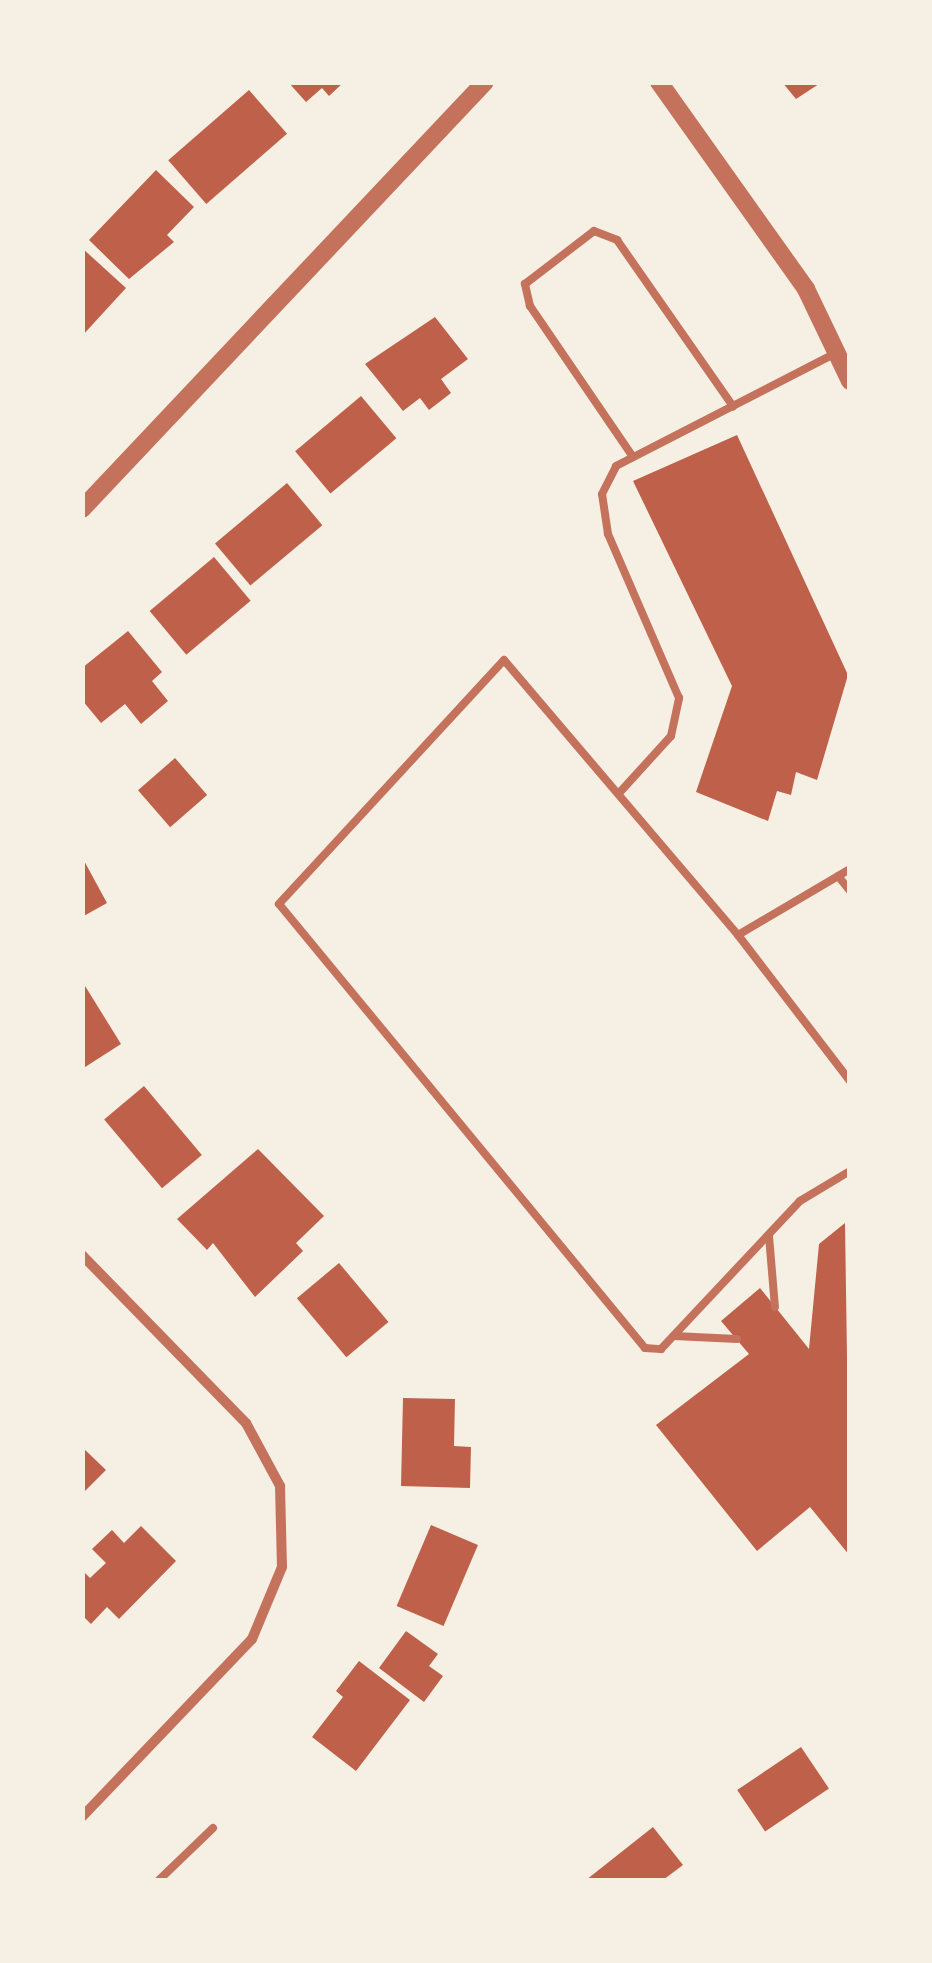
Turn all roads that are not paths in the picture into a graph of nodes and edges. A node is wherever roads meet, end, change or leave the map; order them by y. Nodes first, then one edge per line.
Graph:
1 (485, 82) edge
2 (659, 82) edge
3 (836, 353) junction
4 (850, 381) edge
5 (733, 406) junction
6 (632, 457) junction
7 (82, 508) edge
8 (622, 791) junction
9 (850, 869) edge
10 (838, 876) junction
11 (850, 891) edge
12 (738, 935) junction
13 (850, 1082) edge
14 (850, 1171) edge
15 (769, 1236) junction
16 (82, 1256) edge
17 (775, 1307) dead end
18 (674, 1336) junction
19 (737, 1339) dead end
20 (82, 1817) edge
21 (213, 1828) dead end
22 (159, 1880) edge

1 - 7 street
2 - 3 street
3 - 4 street
3 - 5 lane
5 - 6 lane
5 - 6 lane
6 - 8 lane
8 - 12 lane
8 - 18 lane
9 - 10 lane
10 - 11 lane
10 - 12 lane
12 - 13 lane
14 - 15 lane
15 - 17 lane
15 - 18 lane
16 - 20 street
18 - 19 lane
21 - 22 lane

